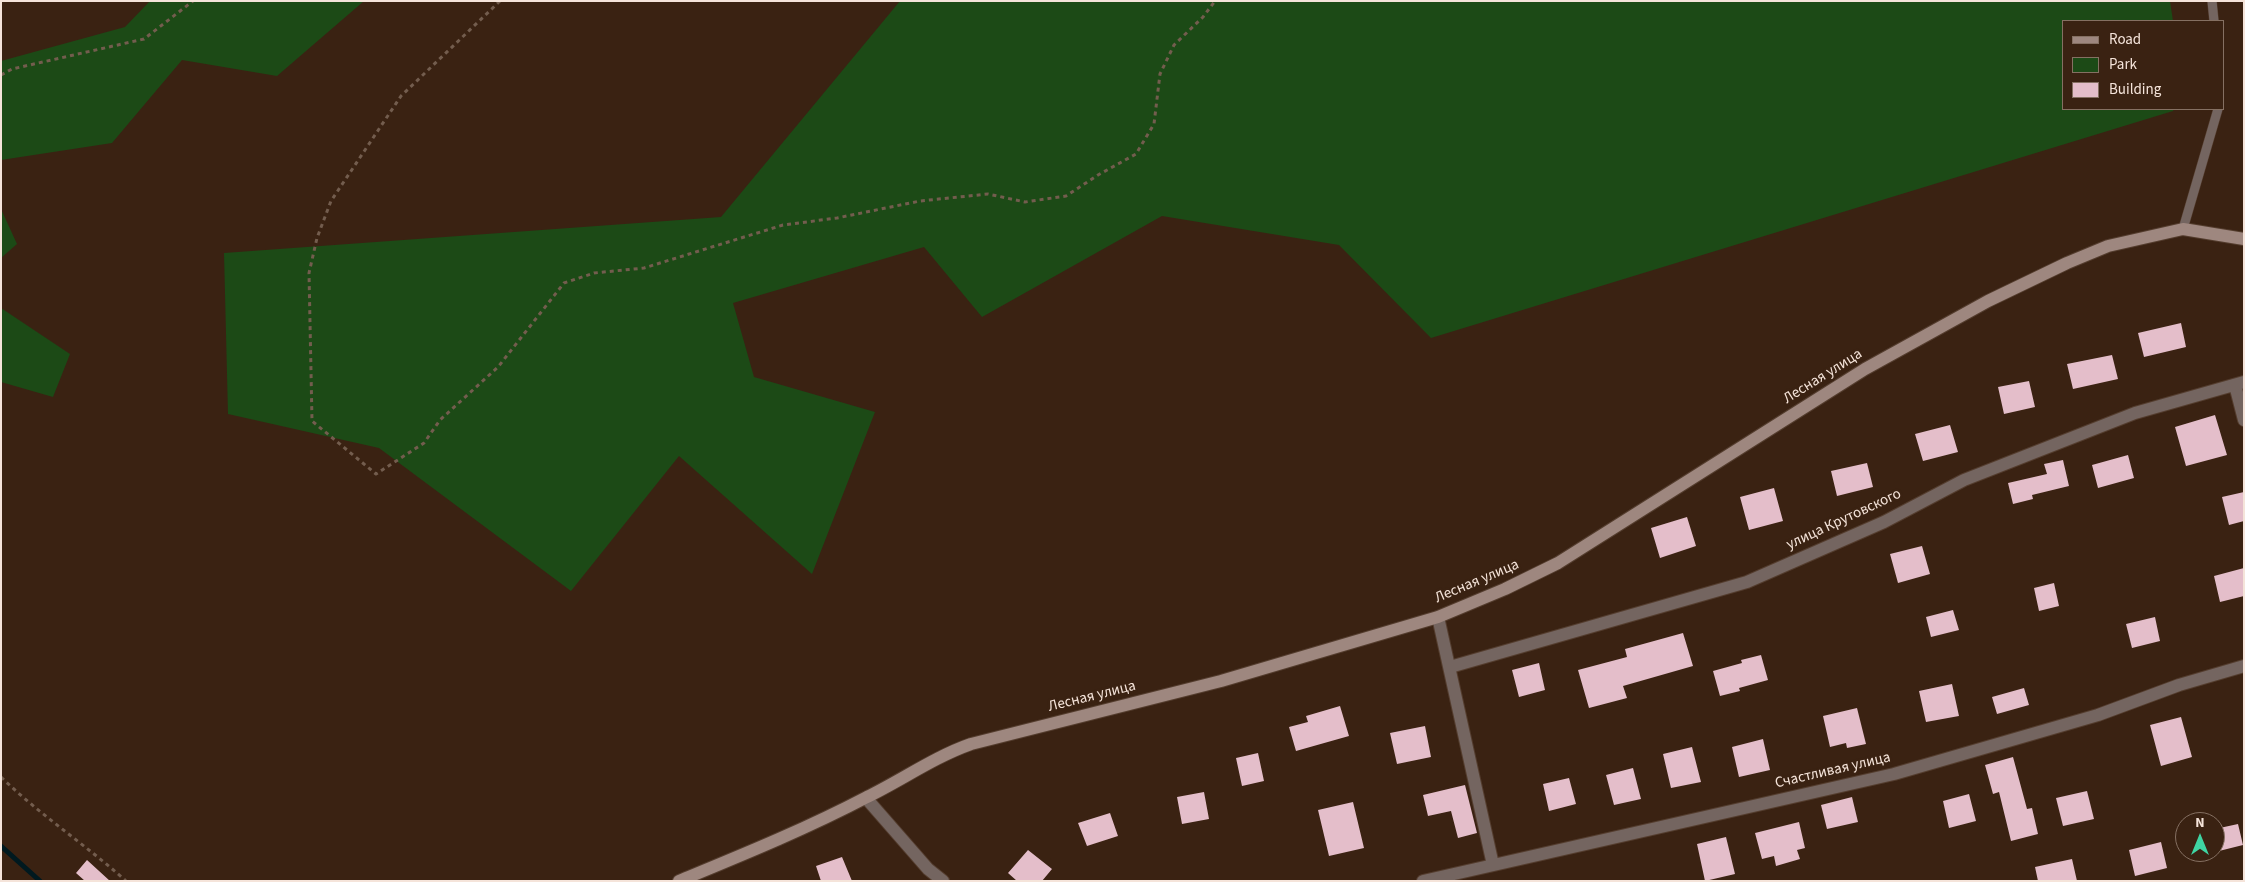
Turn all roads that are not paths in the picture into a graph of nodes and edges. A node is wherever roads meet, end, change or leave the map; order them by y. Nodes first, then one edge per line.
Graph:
1 (2212, 1) edge
2 (2214, 20) edge
3 (2218, 110) edge
4 (2183, 229) junction
5 (2244, 239) edge
6 (2240, 384) edge
7 (2244, 420) edge
8 (1438, 617) junction
9 (1450, 666) junction
10 (2244, 666) edge
11 (866, 798) junction
12 (1494, 865) junction
13 (679, 881) edge
14 (943, 881) edge
15 (1423, 881) edge

1 - 2 lane
3 - 4 lane
4 - 5 main road, Лесная улица
4 - 8 main road, Лесная улица
6 - 7 street
6 - 9 street, улица Крутовского
8 - 9 street
8 - 11 main road, Лесная улица
9 - 12 street
10 - 12 street, Счастливая улица
11 - 13 main road, Лесная улица
11 - 14 street
12 - 15 street, Счастливая улица

